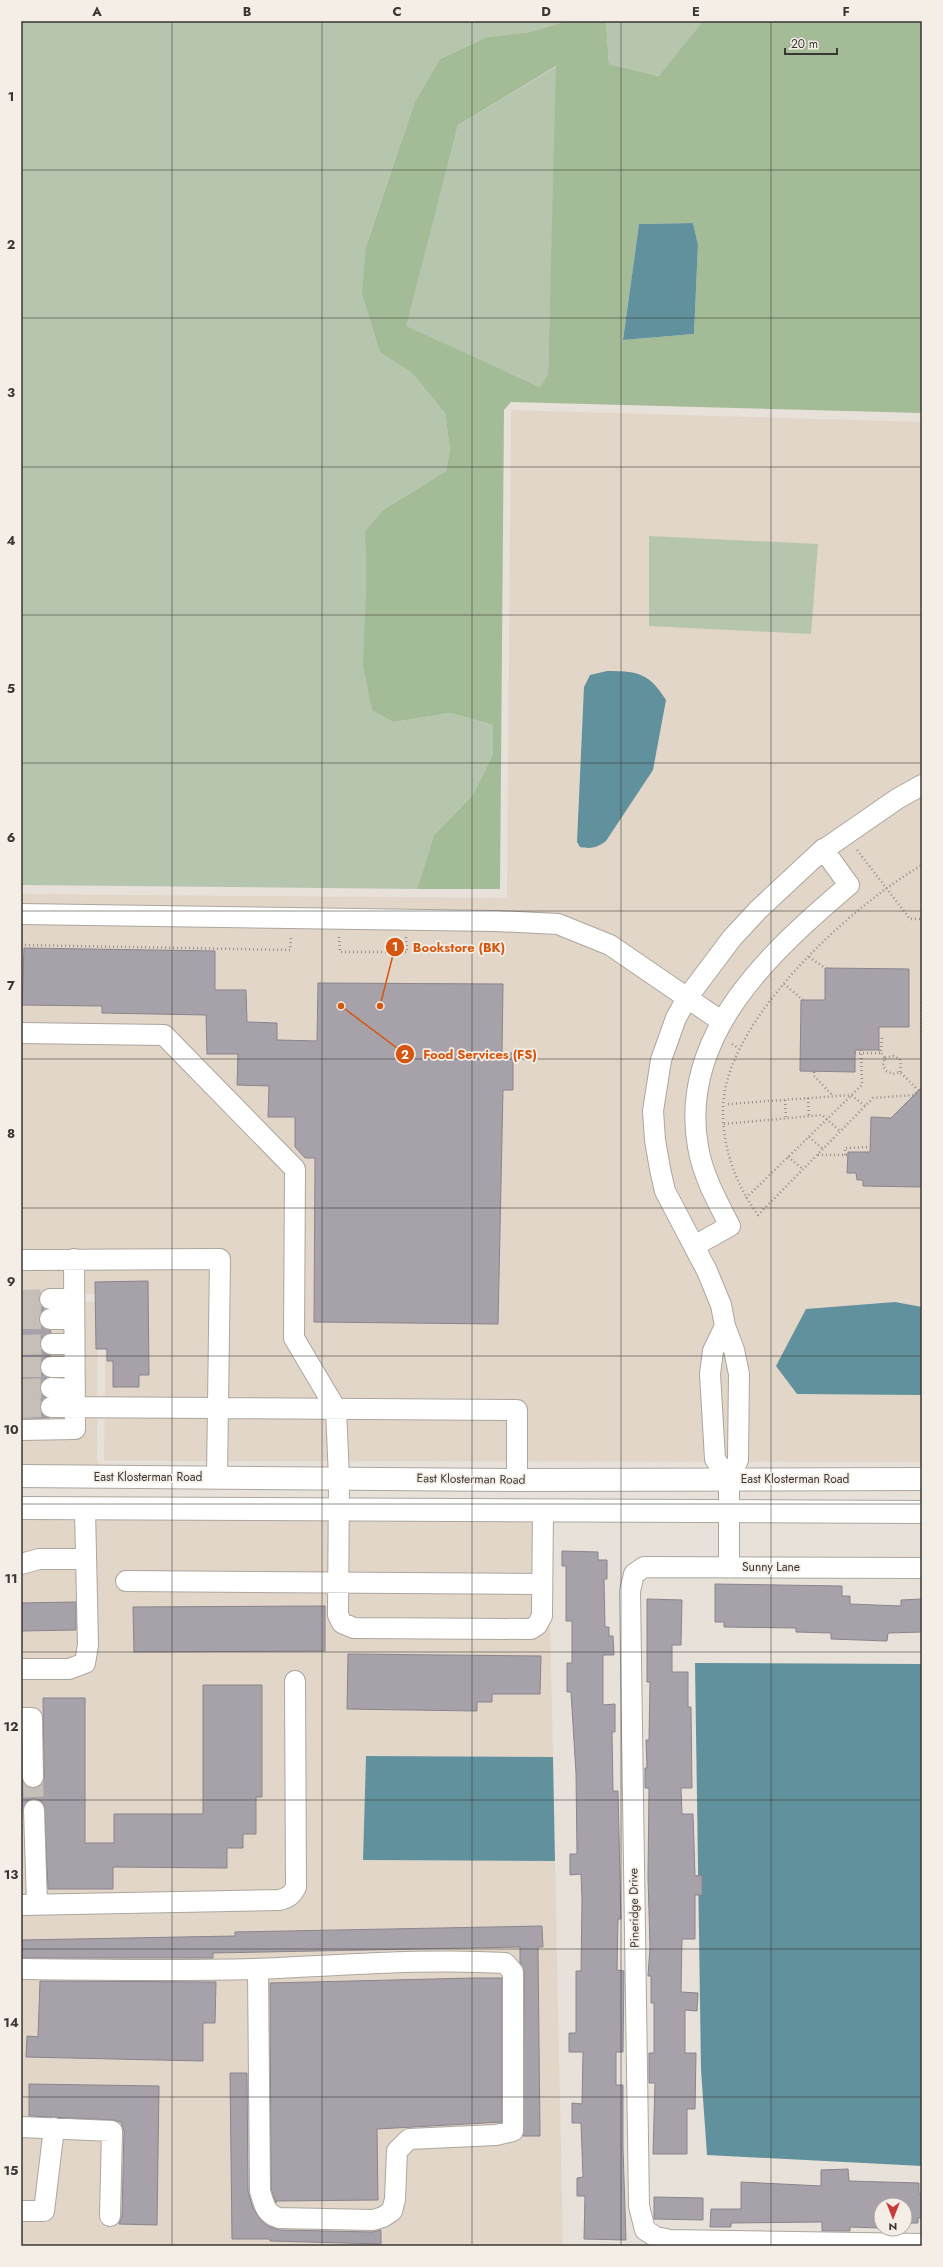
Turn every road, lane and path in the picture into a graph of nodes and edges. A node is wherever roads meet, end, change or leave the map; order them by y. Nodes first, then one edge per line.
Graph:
1 (922, 785) edge
2 (845, 834) junction
3 (823, 850) junction
4 (922, 865) edge
5 (887, 889) junction
6 (21, 914) edge
7 (922, 919) edge
8 (297, 936) dead end
9 (332, 936) dead end
10 (414, 937) dead end
11 (21, 945) edge
12 (809, 957) junction
13 (826, 968) dead end
14 (922, 972) edge
15 (784, 984) junction
16 (687, 998) junction
17 (803, 1000) dead end
18 (922, 1011) edge
19 (718, 1027) junction
20 (21, 1033) edge
21 (882, 1036) dead end
22 (921, 1036) edge
23 (738, 1048) junction
24 (861, 1051) junction
25 (880, 1051) junction
26 (855, 1053) dead end
27 (885, 1058) junction
28 (814, 1072) dead end
29 (900, 1072) junction
30 (922, 1087) edge
31 (918, 1090) junction
32 (852, 1095) junction
33 (834, 1096) junction
34 (808, 1098) junction
35 (785, 1100) junction
36 (728, 1104) dead end
37 (865, 1106) junction
38 (809, 1116) junction
39 (786, 1118) junction
40 (827, 1119) junction
41 (724, 1124) junction
42 (840, 1132) junction
43 (809, 1137) junction
44 (871, 1147) dead end
45 (823, 1149) junction
46 (817, 1155) junction
47 (788, 1157) junction
48 (802, 1169) junction
49 (746, 1198) junction
50 (694, 1246) junction
51 (74, 1259) junction
52 (21, 1260) edge
53 (74, 1299) junction
54 (74, 1319) junction
55 (725, 1326) junction
56 (51, 1344) tunnel mouth
57 (74, 1344) junction
58 (51, 1367) tunnel mouth
59 (74, 1367) junction
60 (51, 1398) tunnel mouth
61 (75, 1398) junction
62 (219, 1409) junction
63 (336, 1409) junction
64 (21, 1430) edge
65 (21, 1476) edge
66 (217, 1477) junction
67 (339, 1478) junction
68 (922, 1479) edge
69 (517, 1480) junction
70 (729, 1480) junction
71 (21, 1508) edge
72 (85, 1509) junction
73 (339, 1510) junction
74 (543, 1511) junction
75 (728, 1512) junction
76 (922, 1512) edge
77 (86, 1559) junction
78 (21, 1564) edge
79 (729, 1566) junction
80 (922, 1568) edge
81 (126, 1581) dead end
82 (338, 1582) junction
83 (542, 1584) junction
84 (630, 1586) joint
85 (21, 1669) edge
86 (295, 1680) dead end
87 (21, 1718) edge
88 (33, 1777) tunnel mouth
89 (34, 1810) tunnel mouth
90 (29, 1905) edge
91 (21, 1969) edge
92 (258, 1969) junction
93 (21, 2127) edge
94 (54, 2128) junction
95 (21, 2211) edge
96 (110, 2216) dead end
97 (922, 2244) edge

1 - 2 street
2 - 3 street
2 - 5 path
3 - 16 street
3 - 19 street
4 - 5 path
5 - 7 path
5 - 12 path
6 - 16 street
8 - 11 path
9 - 10 path
12 - 13 path
12 - 15 path
14 - 18 path
15 - 17 path
15 - 23 path
16 - 19 street
16 - 50 street
18 - 22 path
19 - 23 path
19 - 50 street
20 - 63 street
21 - 25 path
23 - 41 path
24 - 25 path
24 - 26 path
24 - 32 path
25 - 27 path
27 - 29 path
27 - 29 path
28 - 33 path
29 - 31 path
30 - 31 path
31 - 37 path
32 - 33 path
32 - 37 path
32 - 40 path
33 - 34 path
34 - 35 path
34 - 38 path
35 - 36 path
35 - 39 path
37 - 42 path
38 - 39 path
38 - 40 path
39 - 41 path
40 - 42 path
40 - 43 path
41 - 49 path
42 - 45 path
43 - 45 path
43 - 47 path
44 - 46 path
45 - 46 path
46 - 48 path
47 - 48 path
47 - 49 path
48 - 49 path
50 - 55 street
51 - 52 street
51 - 53 street
51 - 62 street
53 - 54 street
53 - 54 street
54 - 57 street
55 - 70 street
55 - 70 street
56 - 57 street
57 - 59 street
58 - 59 street
59 - 61 street
60 - 61 street
61 - 62 street
61 - 64 street
62 - 63 street
62 - 66 street
63 - 67 street
63 - 69 street
65 - 66 main road, East Klosterman Road
66 - 67 main road, East Klosterman Road
67 - 69 main road, East Klosterman Road
67 - 73 street
68 - 70 main road, East Klosterman Road
69 - 70 main road, East Klosterman Road
70 - 75 street
71 - 72 main road
72 - 73 main road
72 - 77 street
73 - 74 main road
73 - 82 street
74 - 75 main road
74 - 83 street
75 - 76 main road
75 - 79 street
77 - 78 street
77 - 85 street
79 - 80 street, Sunny Lane
79 - 84 street, Sunny Lane
81 - 82 street
82 - 83 street
82 - 83 street
84 - 97 street, Pineridge Drive
86 - 90 street
87 - 88 street
89 - 90 street
91 - 92 street
92 - 92 street
93 - 94 street
94 - 95 street
94 - 96 street

